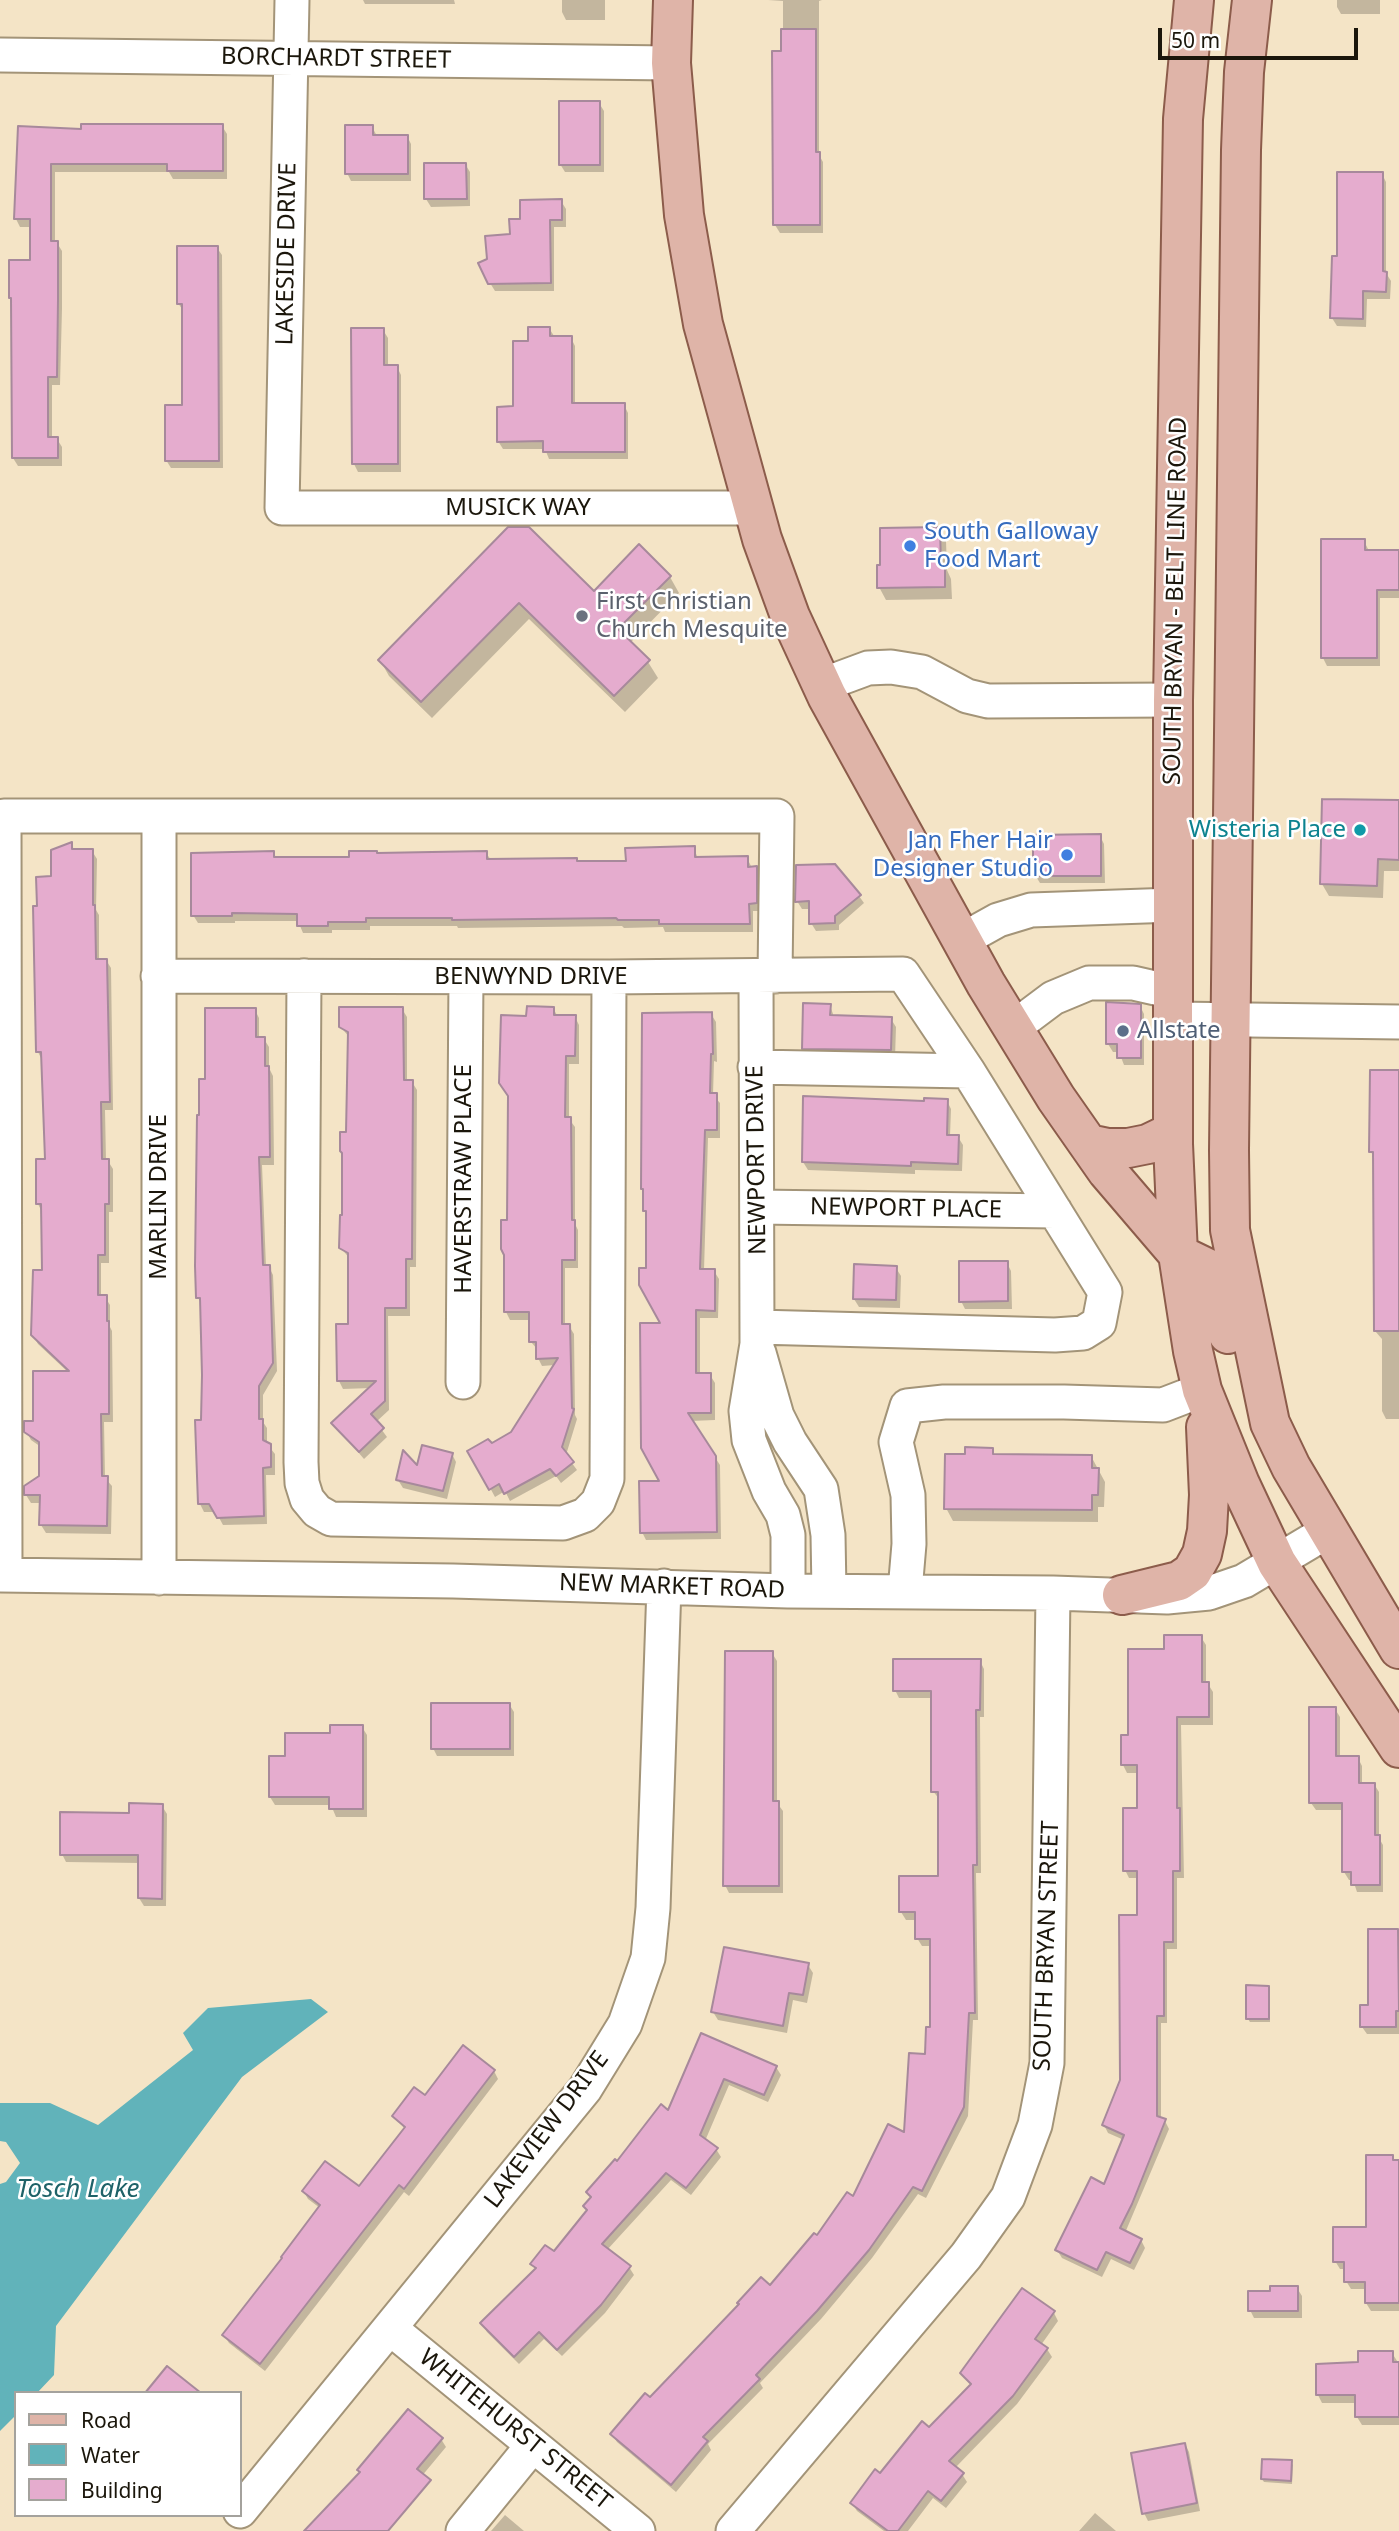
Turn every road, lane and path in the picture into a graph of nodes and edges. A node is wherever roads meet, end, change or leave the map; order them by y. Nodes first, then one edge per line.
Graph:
1 (292, 0) edge
2 (673, 0) edge
3 (1194, 0) edge
4 (1252, 0) edge
5 (0, 55) edge
6 (292, 58) junction
7 (671, 63) junction
8 (282, 508) joint
9 (754, 508) junction
10 (822, 685) junction
11 (1173, 699) junction
12 (1234, 700) junction
13 (159, 816) junction
14 (1174, 905) junction
15 (962, 940) junction
16 (766, 975) junction
17 (158, 976) junction
18 (304, 976) junction
19 (466, 977) junction
20 (609, 977) junction
21 (1174, 1004) junction
22 (1230, 1020) junction
23 (1399, 1021) edge
24 (1013, 1028) junction
25 (755, 1068) junction
26 (968, 1071) junction
27 (1173, 1132) junction
28 (1088, 1144) junction
29 (757, 1207) junction
30 (1055, 1211) junction
31 (1178, 1254) junction
32 (757, 1336) junction
33 (463, 1382) dead end
34 (1202, 1390) junction
35 (1270, 1423) junction
36 (1328, 1531) junction
37 (1277, 1563) junction
38 (3, 1575) edge
39 (159, 1578) junction
40 (664, 1586) junction
41 (788, 1591) junction
42 (829, 1591) junction
43 (905, 1591) junction
44 (1053, 1593) junction
45 (1122, 1595) junction
46 (1399, 1649) edge
47 (1399, 1748) edge
48 (391, 2329) junction
49 (534, 2445) junction
50 (242, 2508) edge
51 (235, 2517) edge
52 (223, 2531) edge
53 (463, 2531) edge
54 (638, 2531) edge
55 (733, 2531) edge

1 - 6 street, LAKESIDE DRIVE
2 - 7 main road
3 - 11 main road, SOUTH BRYAN - BELT LINE ROAD
4 - 12 main road
5 - 6 street, BORCHARDT STREET
6 - 7 street, BORCHARDT STREET
6 - 8 street, LAKESIDE DRIVE
7 - 9 main road
8 - 9 street, MUSICK WAY
9 - 10 main road
10 - 11 street
10 - 15 main road
11 - 12 main road
11 - 14 main road, SOUTH BRYAN - BELT LINE ROAD
12 - 22 main road
13 - 16 street, NEWPORT DRIVE
13 - 17 street, MARLIN DRIVE
13 - 38 street
14 - 15 street
14 - 21 main road, SOUTH BRYAN - BELT LINE ROAD
15 - 24 main road
16 - 20 street, BENWYND DRIVE
16 - 25 street, NEWPORT DRIVE
16 - 26 street, BENWYND DRIVE
17 - 18 street, BENWYND DRIVE
17 - 39 street, MARLIN DRIVE
18 - 19 street, BENWYND DRIVE
18 - 20 street
19 - 20 street, BENWYND DRIVE
19 - 33 street, HAVERSTRAW PLACE
21 - 22 street
21 - 24 street
21 - 27 main road, SOUTH BRYAN - BELT LINE ROAD
22 - 23 street
22 - 35 main road
24 - 28 main road
25 - 26 street
25 - 29 street, NEWPORT DRIVE
26 - 30 street
27 - 28 main road
27 - 31 main road, SOUTH BRYAN - BELT LINE ROAD
28 - 31 main road
29 - 30 street, NEWPORT PLACE
29 - 32 street, NEWPORT DRIVE
30 - 32 street
31 - 34 main road, SOUTH BRYAN - BELT LINE ROAD
31 - 35 main road
32 - 41 street, NEWPORT DRIVE
32 - 42 street, NEWPORT DRIVE
34 - 37 main road, SOUTH BRYAN - BELT LINE ROAD
34 - 43 street
34 - 45 main road
35 - 36 main road
36 - 37 street, NEW MARKET ROAD
36 - 46 main road
37 - 45 street, NEW MARKET ROAD
37 - 47 main road, SOUTH BRYAN - BELT LINE ROAD
38 - 39 street, NEW MARKET ROAD
39 - 40 street, NEW MARKET ROAD
40 - 41 street, NEW MARKET ROAD
40 - 48 street, LAKEVIEW DRIVE
41 - 42 street, NEW MARKET ROAD
42 - 43 street, NEW MARKET ROAD
43 - 44 street, NEW MARKET ROAD
44 - 45 street, NEW MARKET ROAD
44 - 55 street, SOUTH BRYAN STREET
48 - 49 street, WHITEHURST STREET
48 - 50 street, LAKEVIEW DRIVE
49 - 53 street
49 - 54 street, WHITEHURST STREET
51 - 52 street, LAKEVIEW DRIVE

